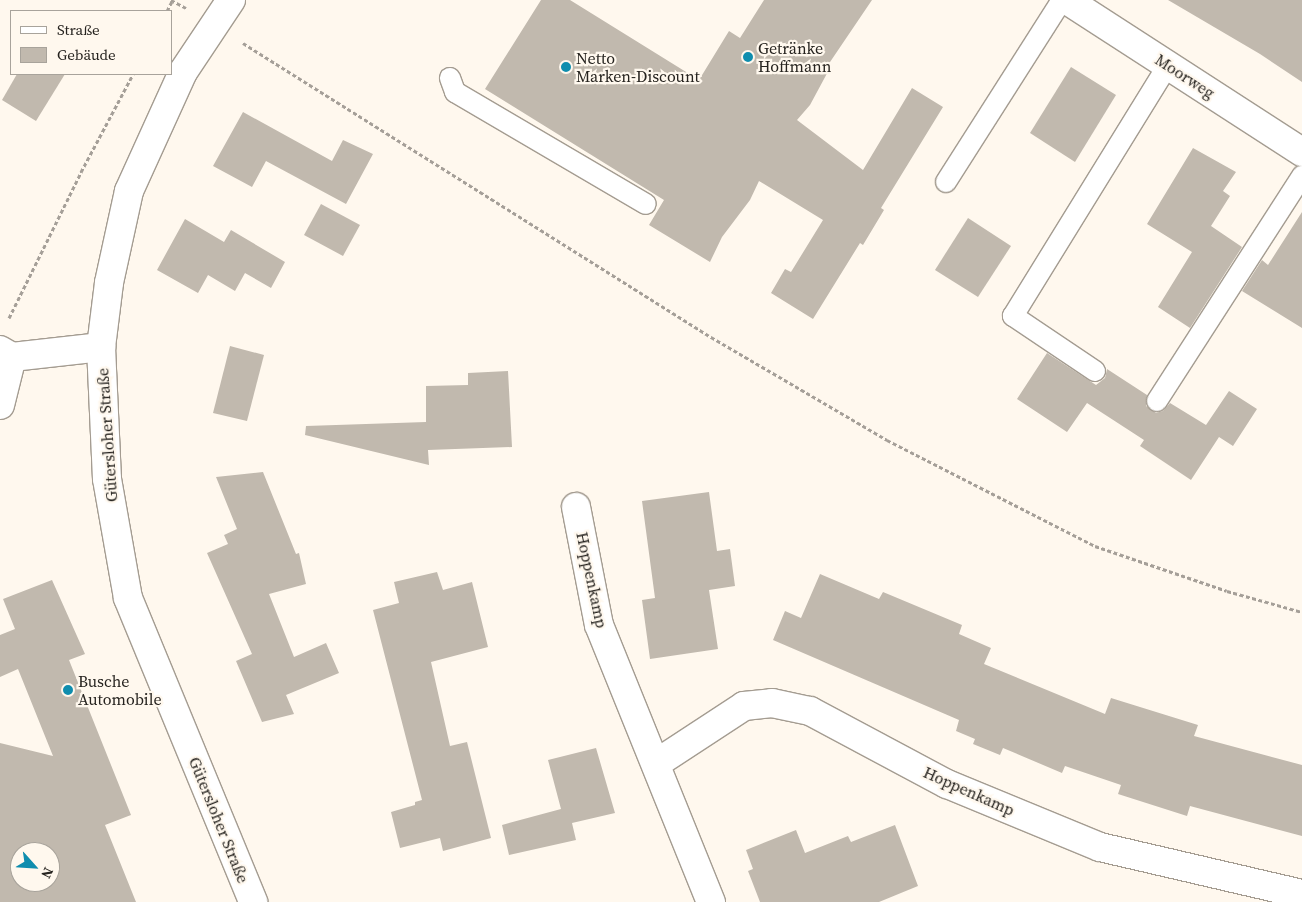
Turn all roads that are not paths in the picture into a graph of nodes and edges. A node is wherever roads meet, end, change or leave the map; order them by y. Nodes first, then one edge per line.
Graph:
1 (231, 0) edge
2 (1062, 0) edge
3 (1067, 0) edge
4 (1168, 65) junction
5 (450, 78) dead end
6 (1302, 152) edge
7 (1302, 176) edge
8 (946, 182) dead end
9 (646, 204) dead end
10 (102, 347) junction
11 (6, 353) edge
12 (1095, 371) dead end
13 (1158, 400) dead end
14 (0, 405) edge
15 (576, 507) dead end
16 (657, 764) junction
17 (1302, 894) edge
18 (253, 902) edge
19 (711, 902) edge

1 - 10 street, Gütersloher Straße
2 - 8 lane
3 - 4 street, Moorweg
4 - 6 street, Moorweg
4 - 12 lane
5 - 9 lane
7 - 13 lane
10 - 11 street
10 - 18 street, Gütersloher Straße
11 - 14 street
15 - 16 street, Hoppenkamp
16 - 17 street, Hoppenkamp
16 - 19 street, Hoppenkamp

